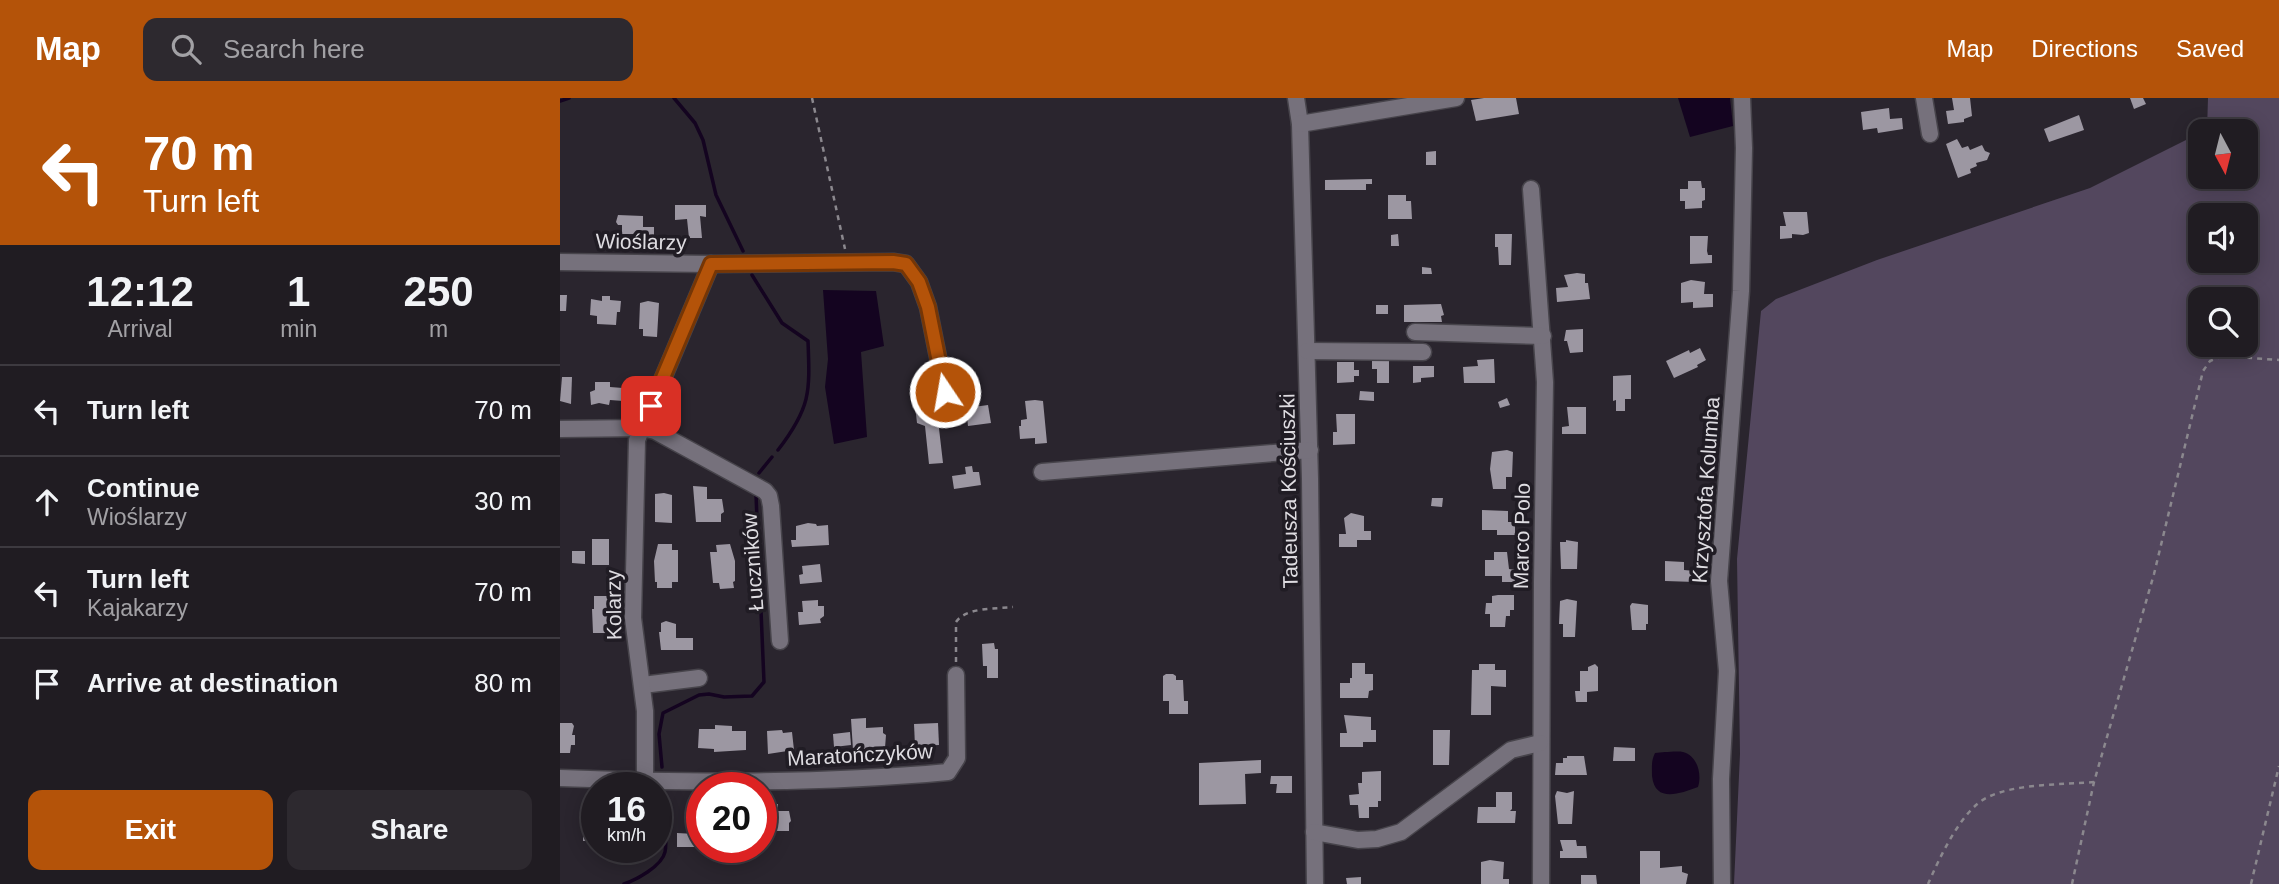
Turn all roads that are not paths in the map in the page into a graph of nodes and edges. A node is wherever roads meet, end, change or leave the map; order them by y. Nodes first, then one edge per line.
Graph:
1 (1296, 98) edge
2 (1456, 98) edge
3 (1742, 98) edge
4 (1924, 98) edge
5 (1300, 124) junction
6 (1930, 134) dead end
7 (1531, 190) dead end
8 (560, 262) edge
9 (711, 264) junction
10 (1415, 332) dead end
11 (1543, 336) junction
12 (1307, 351) junction
13 (1423, 352) dead end
14 (945, 392) dead end
15 (642, 428) junction
16 (560, 429) edge
17 (1310, 450) junction
18 (1042, 472) dead end
19 (780, 641) dead end
20 (956, 676) road end
21 (699, 678) dead end
22 (643, 685) junction
23 (1540, 743) junction
24 (645, 772) edge
25 (560, 778) edge
26 (581, 779) edge
27 (672, 781) edge
28 (1314, 832) junction
29 (1315, 884) edge
30 (1541, 884) edge
31 (1722, 884) edge

1 - 5 street, Tadeusza Kościuszki
2 - 5 street
3 - 31 street, Krzysztofa Kolumba
4 - 6 street
5 - 12 street, Tadeusza Kościuszki
7 - 11 street, Marco Polo
8 - 9 street, Wioślarzy
9 - 14 street, Wioślarzy
9 - 15 street, Kolarzy
10 - 11 street
11 - 23 street, Marco Polo
12 - 13 street
12 - 17 street, Tadeusza Kościuszki
15 - 16 street, Łuczników
15 - 19 street, Łuczników
15 - 22 street, Kolarzy
17 - 18 street
17 - 28 street, Tadeusza Kościuszki
20 - 27 street, Maratończyków
21 - 22 street
22 - 24 street, Kolarzy
23 - 28 street
23 - 30 street, Marco Polo
25 - 26 street, Maratończyków
28 - 29 street, Tadeusza Kościuszki

